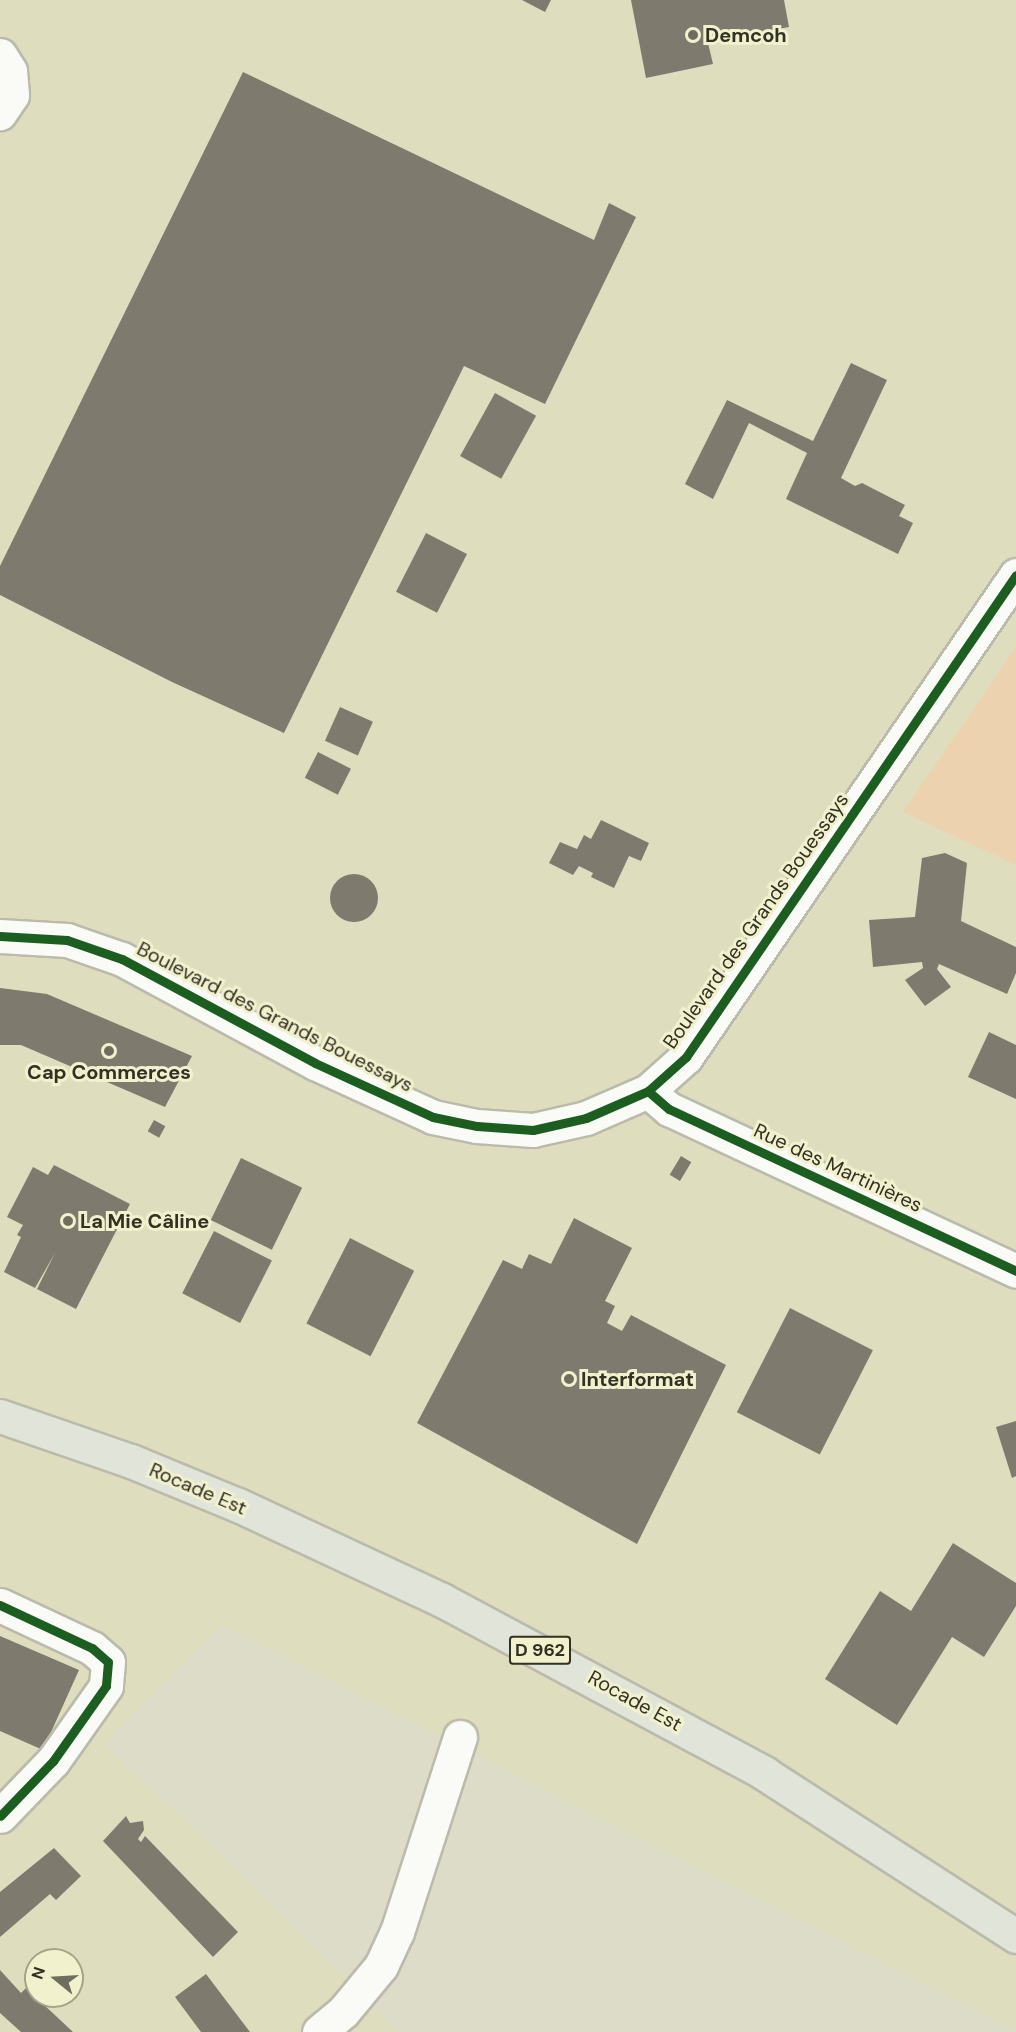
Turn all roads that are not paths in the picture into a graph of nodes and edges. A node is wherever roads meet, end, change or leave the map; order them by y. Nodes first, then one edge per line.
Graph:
1 (0, 55) edge
2 (0, 114) edge
3 (1016, 576) edge
4 (0, 936) edge
5 (648, 1091) junction
6 (1016, 1272) edge
7 (0, 1409) edge
8 (0, 1416) edge
9 (31, 1425) junction
10 (0, 1605) edge
11 (460, 1737) dead end
12 (0, 1816) edge
13 (1016, 1936) edge
14 (319, 2032) edge

1 - 2 street
3 - 5 street, Boulevard des Grands Bouessays
4 - 5 street, Boulevard des Grands Bouessays
5 - 6 street, Rue des Martinières
7 - 9 main road, D 962
8 - 9 main road, D 962
9 - 13 main road, Rocade Est / D 962
10 - 12 street
11 - 14 street

